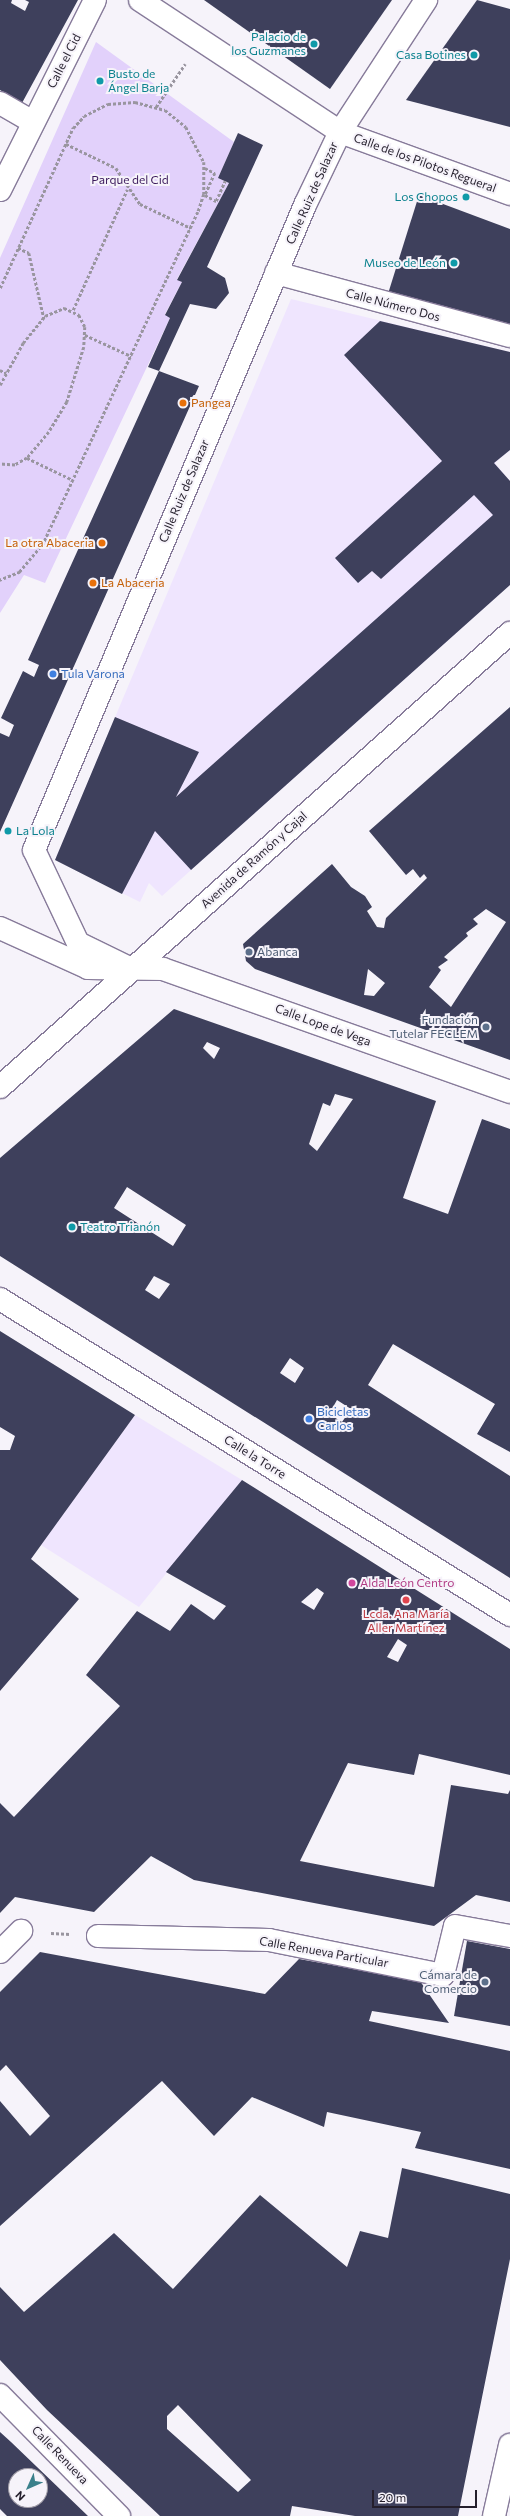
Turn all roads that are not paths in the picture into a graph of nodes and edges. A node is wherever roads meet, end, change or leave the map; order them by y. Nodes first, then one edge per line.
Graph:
1 (95, 0) edge
2 (140, 0) edge
3 (426, 0) edge
4 (0, 103) edge
5 (33, 122) junction
6 (340, 132) junction
7 (0, 190) edge
8 (510, 194) edge
9 (276, 274) junction
10 (510, 336) edge
11 (510, 633) edge
12 (0, 928) edge
13 (131, 968) junction
14 (0, 1087) edge
15 (510, 1092) edge
16 (0, 1299) edge
17 (510, 1615) edge
18 (21, 1931) road end
19 (98, 1936) road end
20 (510, 1936) edge
21 (0, 1952) edge
22 (0, 2395) edge
23 (510, 2446) edge
24 (119, 2516) edge
25 (494, 2516) edge

1 - 5 street, Calle el Cid
2 - 6 street, Calle de los Pilotos Regueral
3 - 6 street, Calle Ruiz de Salazar
4 - 5 street
5 - 7 street, Calle el Cid
6 - 8 street, Calle de los Pilotos Regueral
6 - 9 street, Calle Ruiz de Salazar
9 - 10 street, Calle Número Dos
9 - 13 street, Calle Ruiz de Salazar
11 - 13 street, Avenida de Ramón y Cajal
12 - 13 street, Calle Lope de Vega
13 - 14 street, Avenida de Ramón y Cajal
13 - 15 street, Calle Lope de Vega
16 - 17 street, Calle la Torre
18 - 21 street
19 - 20 street, Calle Renueva Particular
22 - 24 street, Calle Renueva
23 - 25 street

